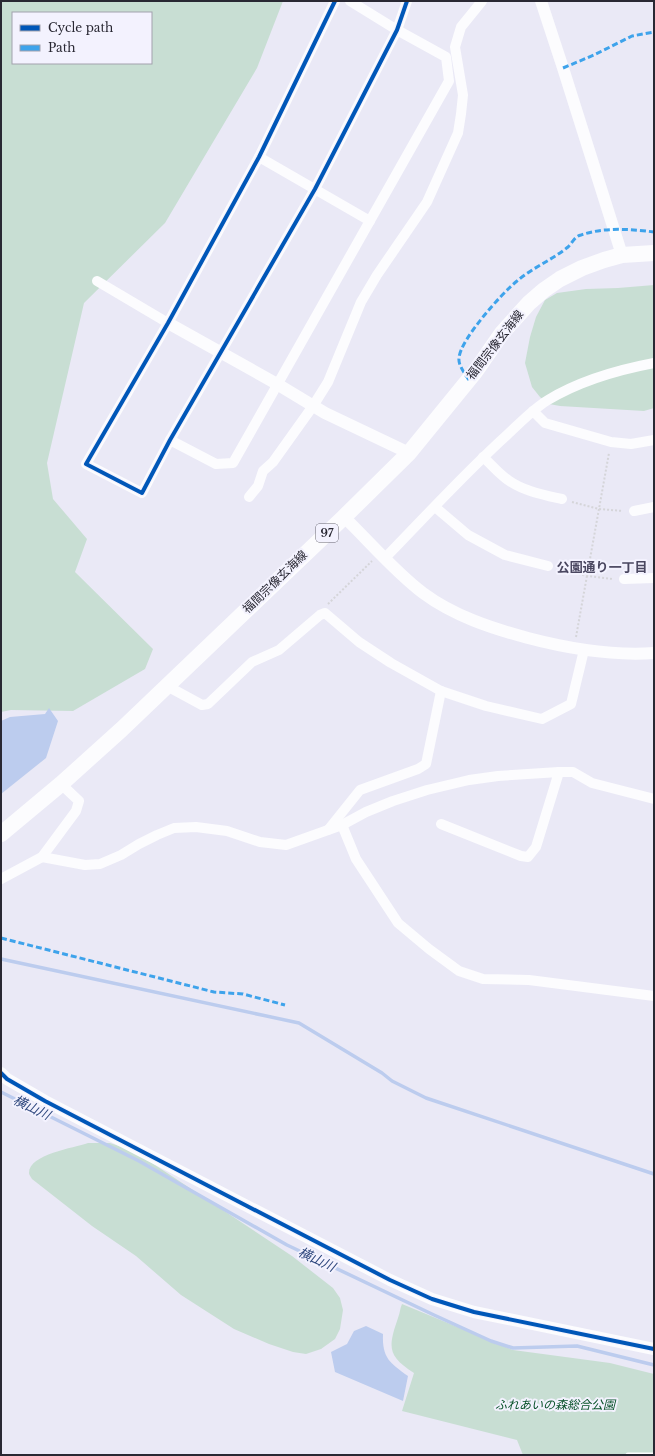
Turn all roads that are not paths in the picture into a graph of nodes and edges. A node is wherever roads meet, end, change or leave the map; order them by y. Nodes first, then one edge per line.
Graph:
1 (335, 1) edge
2 (350, 1) edge
3 (407, 1) edge
4 (482, 1) edge
5 (541, 1) edge
6 (397, 30) junction
7 (258, 157) junction
8 (315, 189) junction
9 (370, 221) junction
10 (619, 248) junction
11 (654, 253) edge
12 (97, 281) dead end
13 (168, 323) junction
14 (220, 352) junction
15 (654, 363) edge
16 (277, 384) junction
17 (313, 406) junction
18 (533, 411) junction
19 (170, 440) junction
20 (654, 440) edge
21 (409, 453) junction
22 (483, 457) junction
23 (249, 497) dead end
24 (562, 499) road end
25 (435, 507) junction
26 (654, 507) edge
27 (634, 511) road end
28 (344, 517) junction
29 (383, 556) junction
30 (548, 566) road end
31 (654, 578) edge
32 (624, 579) road end
33 (579, 649) junction
34 (654, 652) edge
35 (167, 686) junction
36 (440, 691) junction
37 (559, 772) junction
38 (61, 784) junction
39 (654, 799) edge
40 (441, 824) dead end
41 (342, 825) junction
42 (328, 830) junction
43 (1, 834) edge
44 (42, 857) junction
45 (1, 879) edge
46 (654, 996) edge
47 (1, 1073) edge
48 (654, 1349) edge
49 (654, 1454) edge
50 (628, 1455) edge

1 - 7 street
2 - 6 street
3 - 6 street
4 - 17 street
5 - 10 street
6 - 8 street
6 - 9 street
7 - 8 street
7 - 13 street
8 - 9 street
8 - 14 street
9 - 16 street
10 - 11 main road, 福間宗像玄海線 / 97
10 - 21 main road, 福間宗像玄海線 / 97
12 - 13 street
13 - 14 street
13 - 19 street
14 - 16 street
14 - 19 street
15 - 18 street
16 - 17 street
16 - 19 street
17 - 21 street
17 - 23 street
18 - 20 street
18 - 22 street
21 - 28 main road, 福間宗像玄海線 / 97
22 - 24 street
22 - 25 street
25 - 29 street
25 - 30 street
26 - 27 street
28 - 29 street
28 - 35 main road, 福間宗像玄海線 / 97
29 - 33 street
31 - 32 street
33 - 34 street
33 - 36 street
35 - 36 street
35 - 38 main road, 福間宗像玄海線 / 97
36 - 42 street
37 - 39 street
37 - 40 street
37 - 41 street
38 - 43 main road, 福間宗像玄海線 / 97
38 - 44 street
41 - 42 street
41 - 46 street
42 - 44 street
44 - 45 street
47 - 48 street
49 - 50 lane

